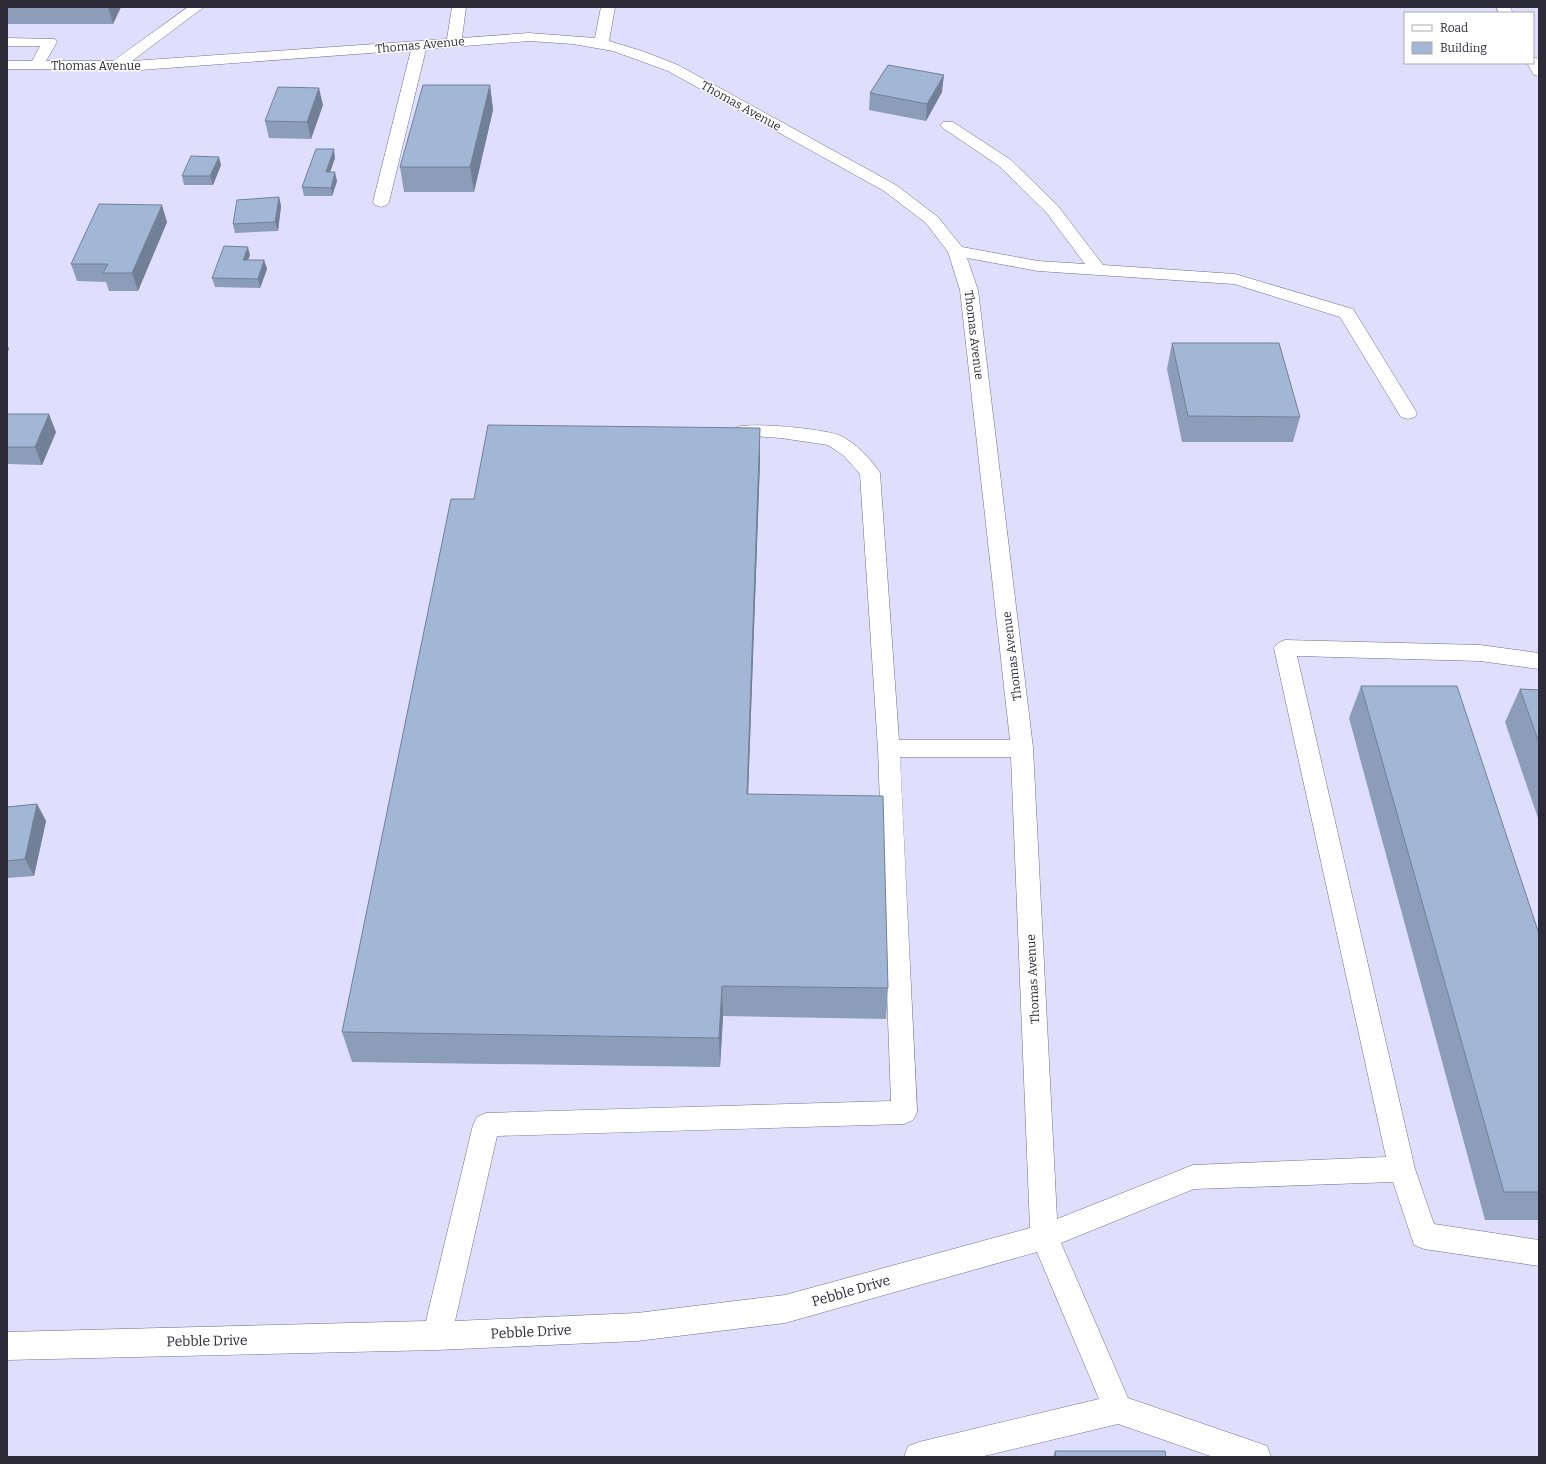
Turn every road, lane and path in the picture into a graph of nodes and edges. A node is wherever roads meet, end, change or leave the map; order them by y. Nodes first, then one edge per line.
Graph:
1 (197, 7) edge
2 (459, 7) edge
3 (608, 7) edge
4 (7, 42) edge
5 (454, 42) junction
6 (601, 44) junction
7 (420, 45) junction
8 (1534, 63) edge
9 (7, 65) edge
10 (36, 66) junction
11 (116, 66) junction
12 (1539, 72) edge
13 (948, 124) dead end
14 (381, 202) dead end
15 (956, 251) junction
16 (1098, 270) junction
17 (1408, 413) dead end
18 (744, 431) edge
19 (1539, 661) edge
20 (1022, 748) junction
21 (889, 749) junction
22 (1402, 1169) junction
23 (1044, 1237) junction
24 (1539, 1253) edge
25 (438, 1336) junction
26 (7, 1346) edge
27 (1118, 1409) junction
28 (919, 1457) edge
29 (1256, 1457) edge

1 - 11 street
2 - 5 street
3 - 6 street
4 - 10 street
5 - 6 street, Thomas Avenue
5 - 7 street, Thomas Avenue
6 - 15 street, Thomas Avenue
7 - 11 street, Thomas Avenue
7 - 14 street
8 - 12 street
9 - 10 street, Thomas Avenue
10 - 11 street, Thomas Avenue
13 - 16 street
15 - 16 street
15 - 20 street, Thomas Avenue
16 - 17 street
18 - 21 street
19 - 22 street
20 - 21 street
20 - 23 street, Thomas Avenue
21 - 25 street
22 - 23 street, Pebble Drive
22 - 24 street
23 - 25 street, Pebble Drive
23 - 27 street
25 - 26 street, Pebble Drive
27 - 28 street
27 - 29 street

